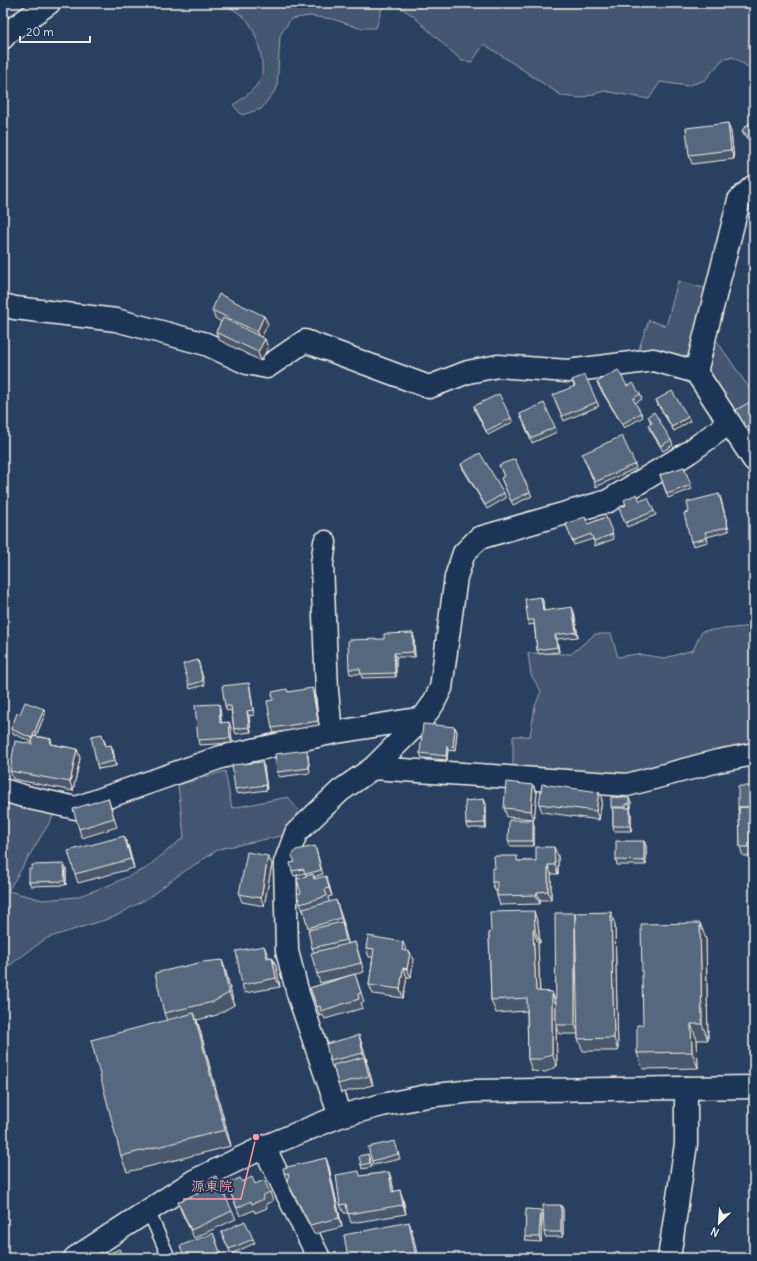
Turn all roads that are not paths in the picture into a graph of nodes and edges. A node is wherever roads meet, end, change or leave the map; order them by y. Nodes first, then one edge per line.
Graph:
1 (49, 3) edge
2 (3, 38) edge
3 (754, 186) edge
4 (3, 305) edge
5 (696, 372) junction
6 (729, 423) junction
7 (754, 460) edge
8 (325, 542) dead end
9 (423, 718) junction
10 (331, 733) junction
11 (754, 754) edge
12 (373, 768) junction
13 (3, 790) edge
14 (754, 1087) edge
15 (686, 1088) junction
16 (340, 1116) junction
17 (264, 1147) junction
18 (148, 1210) junction
19 (75, 1258) edge
20 (170, 1258) edge
21 (319, 1258) edge
22 (669, 1258) edge

1 - 2 street
3 - 5 street
4 - 5 street
5 - 6 street
6 - 7 street
6 - 9 street
8 - 10 street
9 - 10 street
9 - 12 street
10 - 13 street
11 - 12 street
12 - 16 street
14 - 15 street
15 - 16 street
15 - 22 street
16 - 17 street
17 - 18 street
17 - 21 street
18 - 19 street
18 - 20 lane

